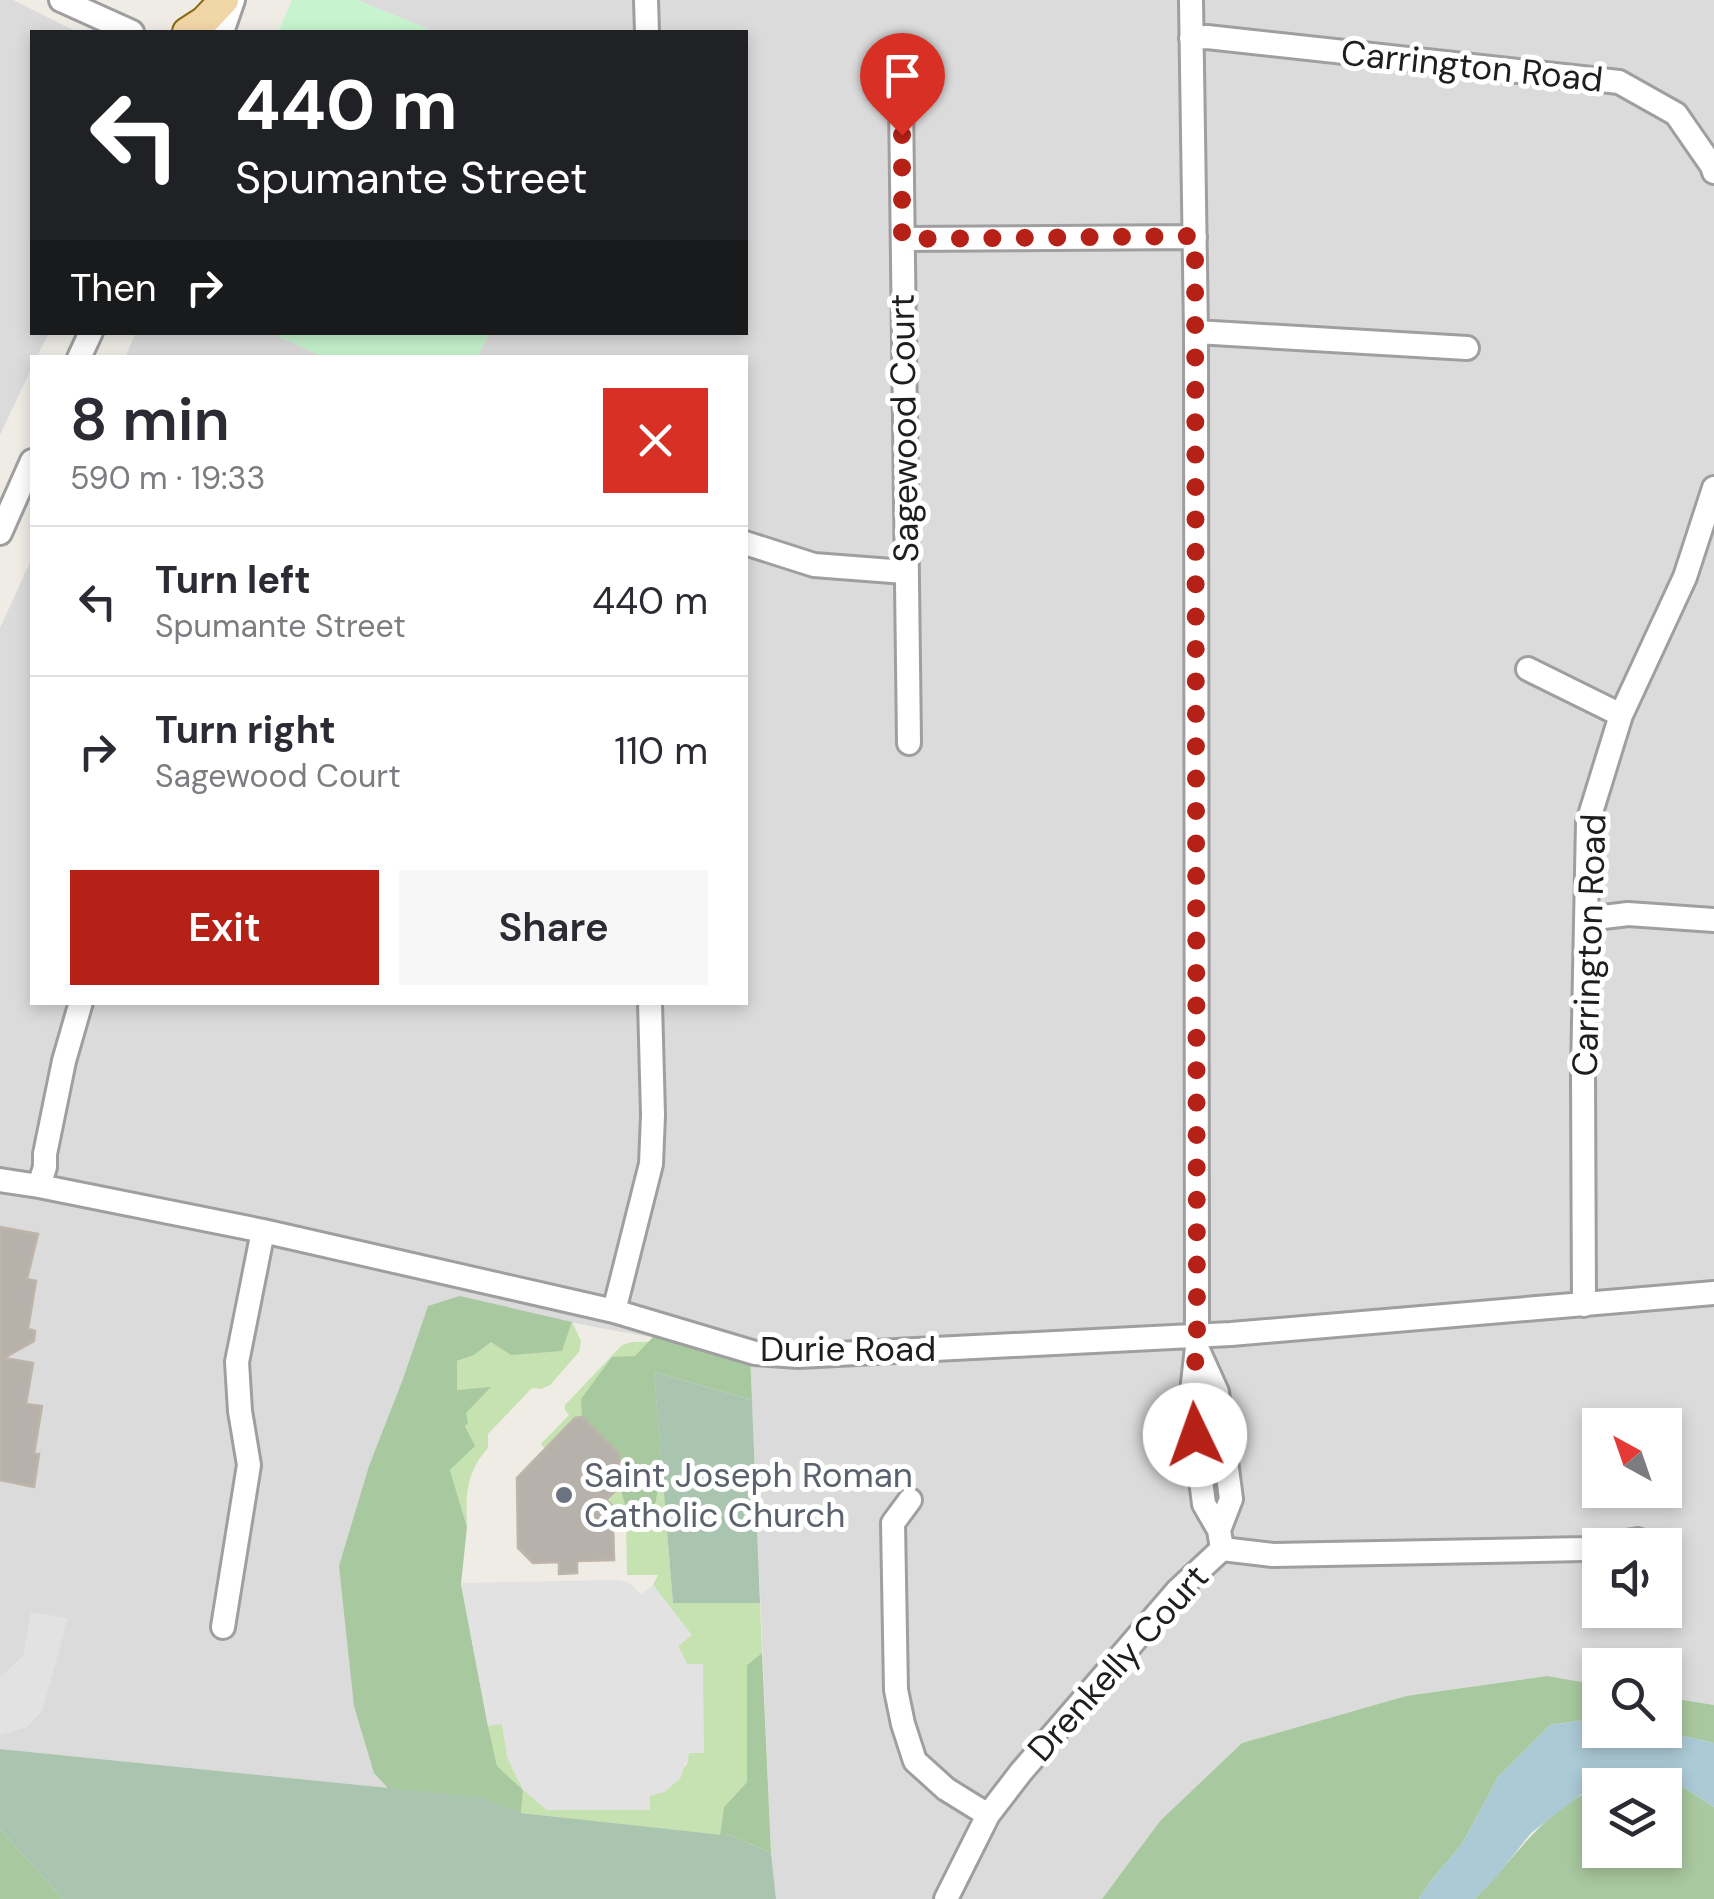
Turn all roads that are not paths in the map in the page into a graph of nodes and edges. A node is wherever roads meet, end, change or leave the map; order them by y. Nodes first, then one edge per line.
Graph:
1 (61, 0) edge
2 (224, 0) edge
3 (233, 0) edge
4 (646, 0) edge
5 (1191, 0) edge
6 (128, 30) edge
7 (190, 30) edge
8 (223, 30) edge
9 (646, 30) edge
10 (1191, 38) junction
11 (913, 55) dead end
12 (1713, 168) edge
13 (1195, 236) junction
14 (902, 239) junction
15 (1196, 332) junction
16 (1467, 348) dead end
17 (30, 466) edge
18 (1714, 488) edge
19 (0, 533) edge
20 (748, 544) edge
21 (906, 572) junction
22 (1528, 669) dead end
23 (1621, 715) junction
24 (908, 743) dead end
25 (1588, 920) junction
26 (1714, 920) edge
27 (80, 1005) edge
28 (650, 1005) edge
29 (0, 1180) edge
30 (39, 1186) junction
31 (263, 1231) junction
32 (1714, 1293) edge
33 (1584, 1306) junction
34 (614, 1311) junction
35 (1196, 1341) junction
36 (910, 1500) dead end
37 (1221, 1540) junction
38 (1582, 1548) edge
39 (222, 1626) dead end
40 (988, 1815) junction
41 (946, 1899) edge

1 - 6 street
2 - 7 main road
3 - 8 street
4 - 9 street
5 - 10 street
10 - 12 street, Carrington Road
10 - 13 street
11 - 14 street, Sagewood Court
13 - 14 street
13 - 15 street
14 - 21 street, Sagewood Court
15 - 16 street
15 - 35 street
17 - 19 street
18 - 23 street, Carrington Road
20 - 21 street
21 - 24 street, Sagewood Court
22 - 23 street
23 - 25 street, Carrington Road
25 - 26 street
25 - 33 street, Carrington Road
27 - 30 street
28 - 34 street
29 - 30 street, Durie Road
30 - 31 street, Durie Road
31 - 34 street, Durie Road
31 - 39 street
32 - 33 street, Durie Road
33 - 35 street, Durie Road
34 - 35 street, Durie Road
35 - 37 street
36 - 40 street
37 - 38 street, Drenkelly Court
37 - 40 street, Drenkelly Court
40 - 41 street, Drenkelly Court

